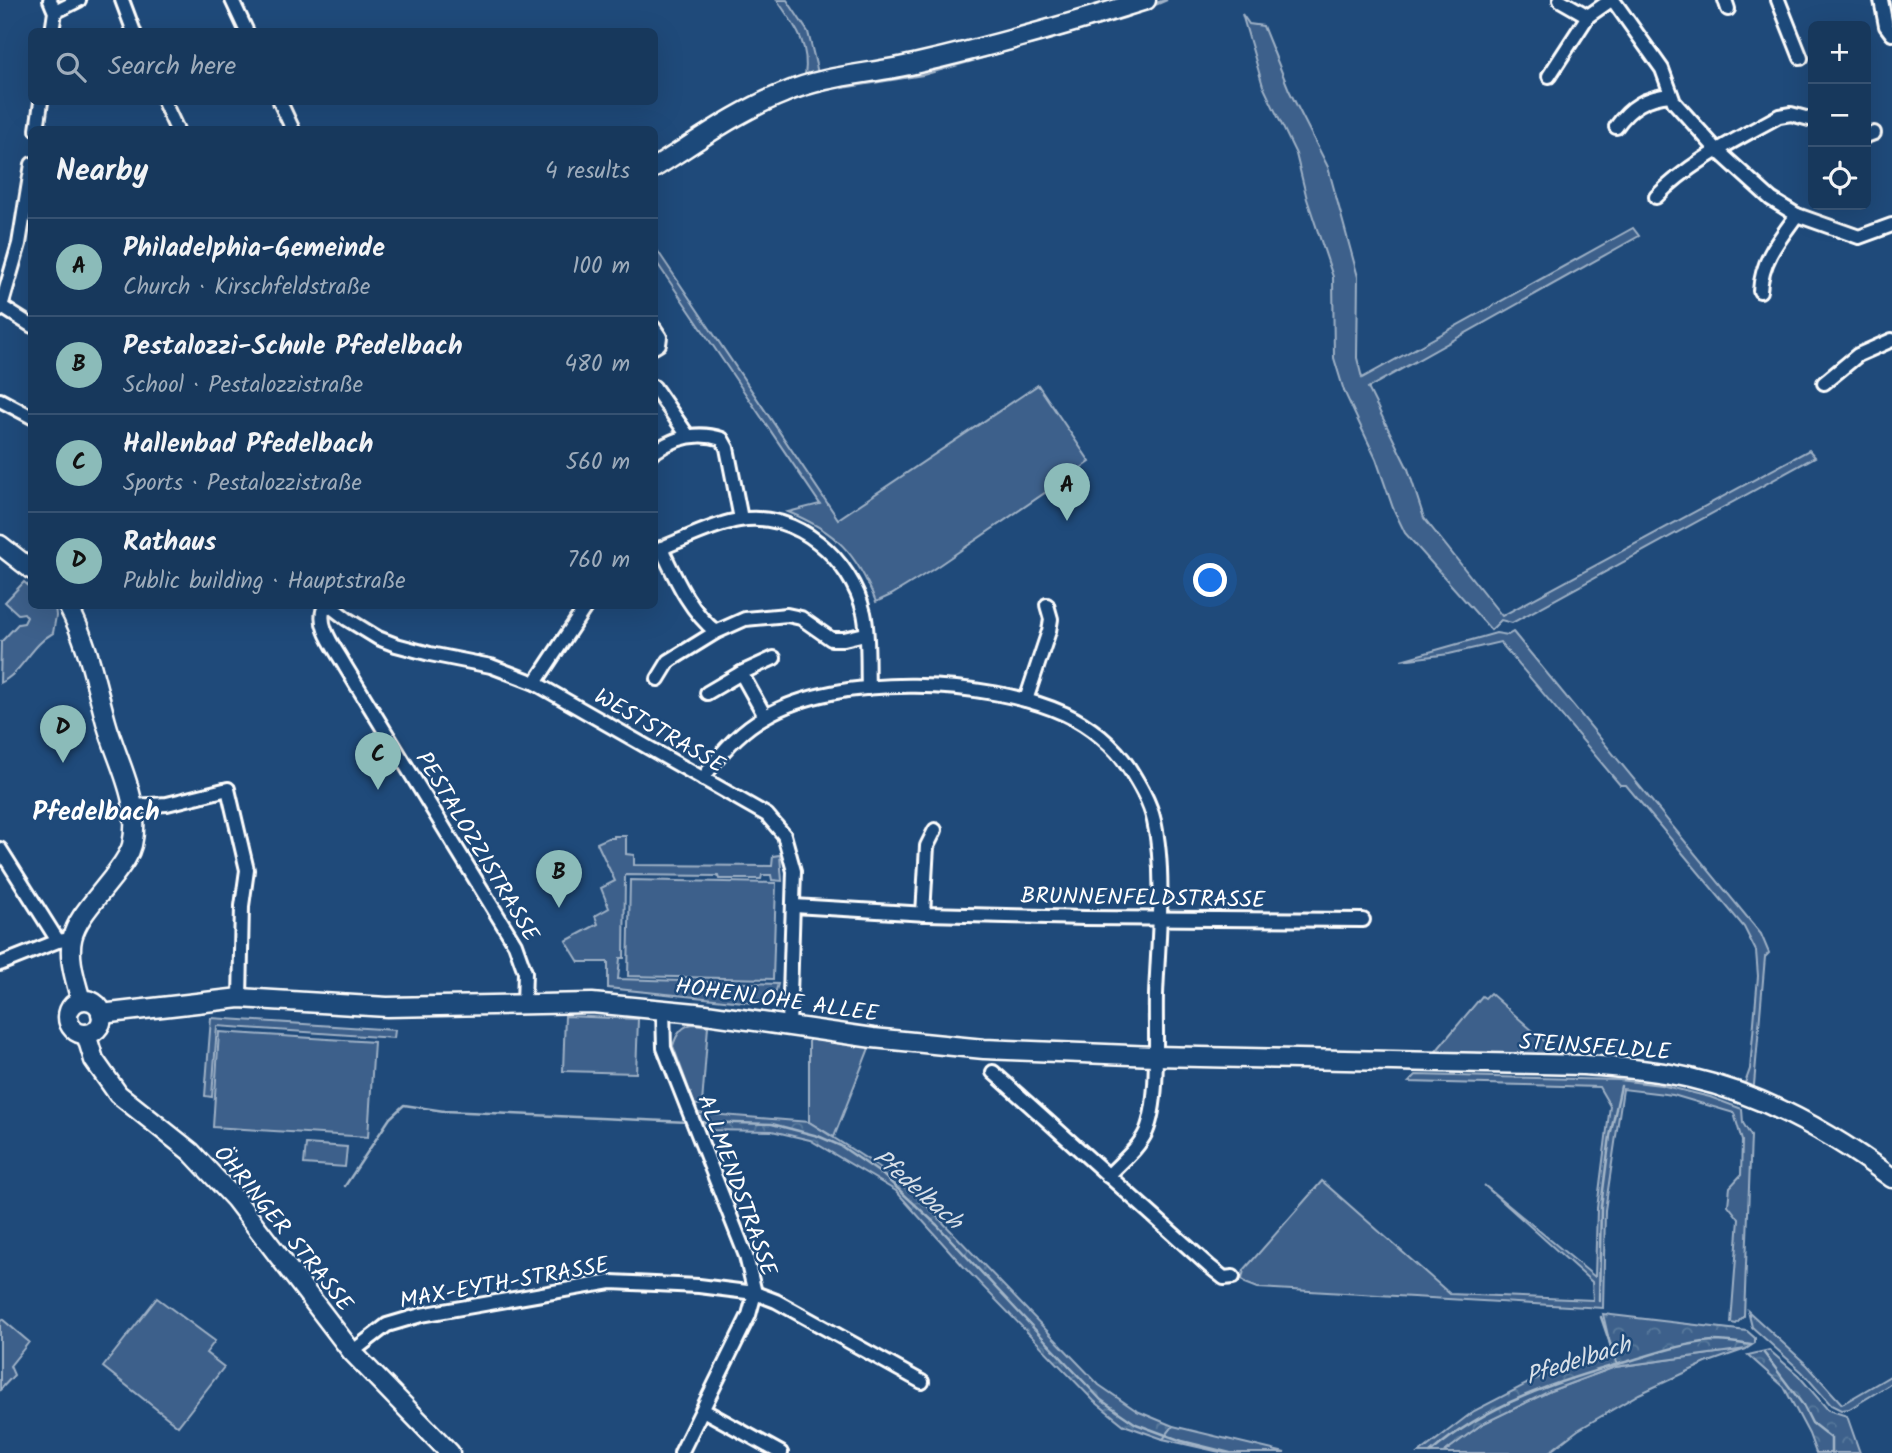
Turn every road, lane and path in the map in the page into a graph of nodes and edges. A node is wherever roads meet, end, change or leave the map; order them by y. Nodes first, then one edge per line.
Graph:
1 (79, 0) edge
2 (122, 0) edge
3 (232, 0) edge
4 (1146, 0) edge
5 (1560, 0) edge
6 (1612, 0) edge
7 (1778, 0) edge
8 (1881, 0) edge
9 (52, 6) edge
10 (1588, 16) junction
11 (52, 28) edge
12 (132, 28) edge
13 (245, 28) edge
14 (1892, 34) edge
15 (1801, 58) dead end
16 (1549, 76) dead end
17 (1671, 95) junction
18 (41, 105) edge
19 (165, 105) edge
20 (281, 105) edge
21 (1808, 119) edge
22 (38, 126) edge
23 (175, 126) edge
24 (291, 126) edge
25 (1616, 127) dead end
26 (1717, 150) junction
27 (658, 166) edge
28 (28, 189) edge
29 (1656, 197) dead end
30 (1797, 215) junction
31 (1892, 225) edge
32 (1760, 291) dead end
33 (1, 309) edge
34 (28, 324) edge
35 (1892, 340) edge
36 (1824, 383) dead end
37 (658, 393) edge
38 (0, 400) edge
39 (28, 415) edge
40 (688, 436) junction
41 (658, 449) edge
42 (741, 519) junction
43 (0, 545) edge
44 (658, 550) edge
45 (28, 567) edge
46 (1047, 605) dead end
47 (70, 609) edge
48 (325, 609) edge
49 (333, 609) edge
50 (584, 609) edge
51 (716, 632) junction
52 (865, 634) junction
53 (774, 658) dead end
54 (741, 673) junction
55 (658, 679) dead end
56 (535, 683) junction
57 (868, 688) junction
58 (707, 693) dead end
59 (1026, 700) junction
60 (765, 716) junction
61 (703, 779) junction
62 (133, 806) junction
63 (935, 830) dead end
64 (0, 849) edge
65 (794, 906) junction
66 (923, 914) junction
67 (1158, 918) junction
68 (1363, 920) dead end
69 (64, 940) junction
70 (0, 964) edge
71 (240, 998) junction
72 (81, 1000) junction
73 (524, 1004) junction
74 (663, 1009) junction
75 (106, 1013) junction
76 (789, 1026) junction
77 (86, 1034) junction
78 (1155, 1056) junction
79 (1437, 1063) joint
80 (993, 1072) dead end
81 (1108, 1176) junction
82 (1892, 1178) edge
83 (1233, 1277) dead end
84 (755, 1293) junction
85 (352, 1352) junction
86 (922, 1382) dead end
87 (703, 1410) junction
88 (450, 1453) edge
89 (681, 1453) edge
90 (781, 1453) edge

1 - 9 street
2 - 12 street
3 - 13 street
4 - 27 street
5 - 10 street
6 - 10 street
6 - 17 street
7 - 15 street
8 - 14 street
9 - 11 street
10 - 16 street
17 - 25 street
17 - 26 street
18 - 22 street
19 - 23 street
20 - 24 street
21 - 26 street
26 - 29 street
26 - 30 street
28 - 33 street
30 - 31 street
30 - 32 street
33 - 34 street
35 - 36 street
37 - 40 street
38 - 39 street
40 - 41 street
40 - 42 street
42 - 44 street
42 - 52 street
43 - 45 street
44 - 51 street
46 - 59 street
47 - 62 street
48 - 73 street, PESTALOZZISTRASSE
49 - 56 street, WESTSTRASSE
50 - 56 street
51 - 52 street
51 - 55 street
52 - 57 street
53 - 54 street
54 - 58 street
54 - 60 street
56 - 61 street, WESTSTRASSE
57 - 59 street
57 - 60 street
59 - 67 street
60 - 61 street
61 - 65 street, WESTSTRASSE
62 - 69 street
62 - 71 street
63 - 66 street
64 - 69 street
65 - 66 street, BRUNNENFELDSTRASSE
65 - 76 street, WESTSTRASSE
66 - 67 street, BRUNNENFELDSTRASSE
67 - 68 street, BRUNNENFELDSTRASSE
67 - 78 street
69 - 70 street
69 - 72 street
71 - 73 street, HOHENLOHE ALLEE
71 - 75 street, HOHENLOHE ALLEE
72 - 75 street
72 - 77 street
73 - 74 street, HOHENLOHE ALLEE
74 - 76 street, HOHENLOHE ALLEE
74 - 84 street, ALLMENDSTRASSE
75 - 77 street
76 - 78 street, HOHENLOHE ALLEE
77 - 85 street, ÖHRINGER STRASSE
78 - 79 street, HOHENLOHE ALLEE
78 - 81 street
79 - 82 street, STEINSFELDLE
80 - 81 street
81 - 83 street
84 - 85 street, MAX-EYTH-STRASSE
84 - 86 street, MAX-EYTH-STRASSE
84 - 87 street, ALLMENDSTRASSE
85 - 88 street, ÖHRINGER STRASSE
87 - 89 street, ALLMENDSTRASSE
87 - 90 street

